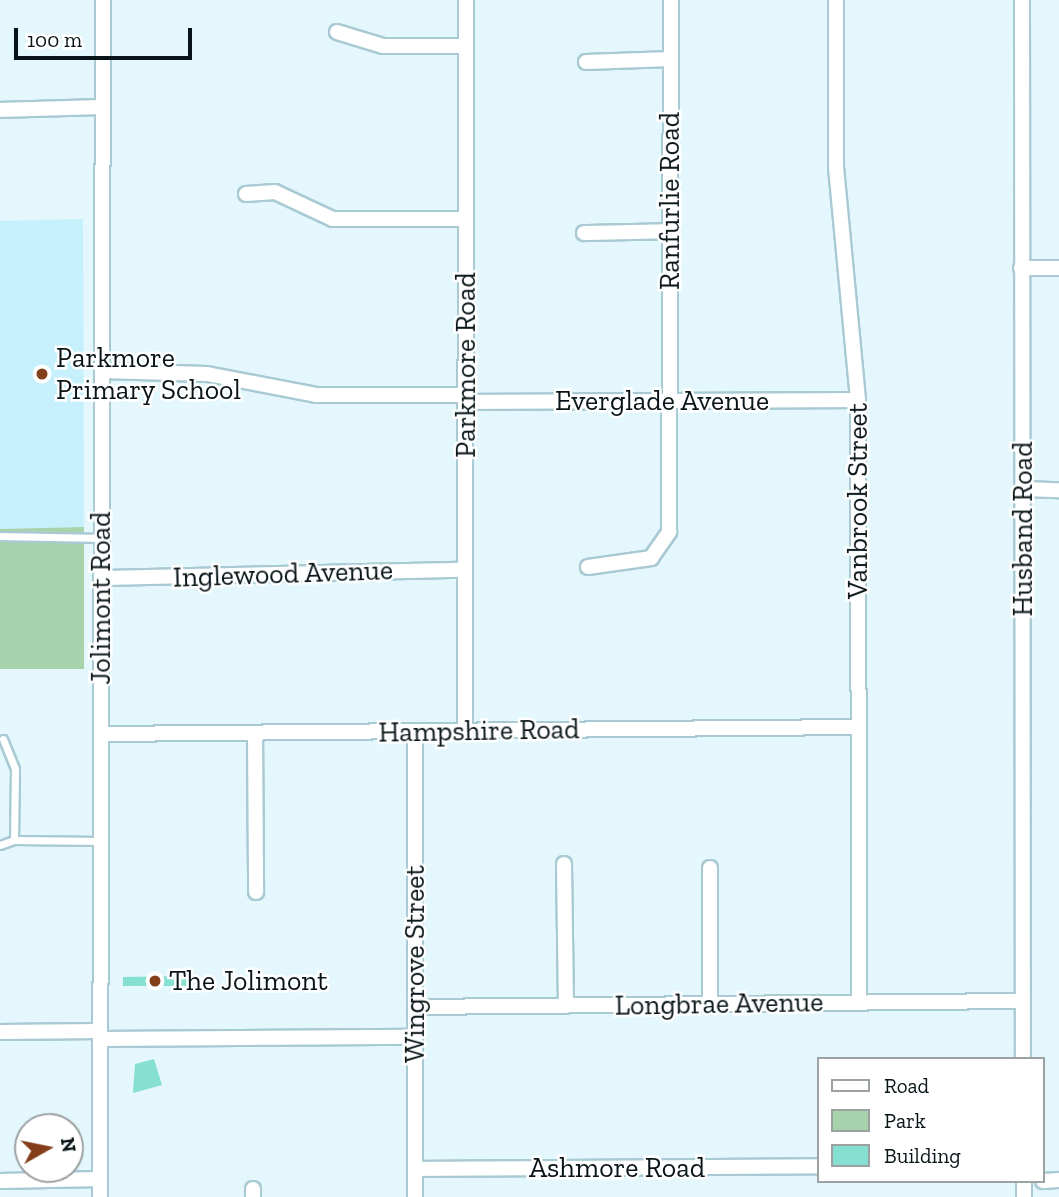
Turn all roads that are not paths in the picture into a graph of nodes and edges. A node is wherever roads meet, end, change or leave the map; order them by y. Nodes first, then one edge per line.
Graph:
1 (103, 0) edge
2 (466, 0) edge
3 (671, 0) edge
4 (836, 0) edge
5 (1022, 0) edge
6 (337, 32) dead end
7 (466, 46) junction
8 (671, 60) junction
9 (586, 62) dead end
10 (103, 107) junction
11 (0, 110) edge
12 (246, 194) dead end
13 (466, 219) junction
14 (670, 231) junction
15 (584, 233) dead end
16 (1021, 268) junction
17 (1059, 268) edge
18 (102, 371) junction
19 (466, 399) junction
20 (858, 400) junction
21 (672, 401) junction
22 (1023, 489) junction
23 (1059, 489) edge
24 (0, 536) edge
25 (100, 538) junction
26 (588, 567) dead end
27 (465, 570) junction
28 (101, 578) junction
29 (858, 727) junction
30 (415, 731) junction
31 (465, 731) junction
32 (254, 733) junction
33 (101, 734) junction
34 (4, 739) dead end
35 (14, 840) junction
36 (101, 841) junction
37 (0, 845) edge
38 (564, 864) dead end
39 (710, 868) dead end
40 (257, 892) dead end
41 (1023, 1001) junction
42 (859, 1002) junction
43 (710, 1005) junction
44 (566, 1006) junction
45 (415, 1007) junction
46 (0, 1032) edge
47 (100, 1035) junction
48 (415, 1037) junction
49 (1023, 1057) edge
50 (818, 1166) edge
51 (415, 1169) junction
52 (100, 1179) junction
53 (0, 1181) edge
54 (100, 1197) edge
55 (415, 1197) edge

1 - 10 street, Jolimont Road
2 - 7 street, Parkmore Road
3 - 8 street, Ranfurlie Road
4 - 20 street, Vanbrook Street
5 - 16 street, Husband Road
6 - 7 street
7 - 13 street, Parkmore Road
8 - 9 street
8 - 14 street, Ranfurlie Road
10 - 11 street
10 - 18 street, Jolimont Road
12 - 13 street
13 - 19 street, Parkmore Road
14 - 15 street
14 - 21 street, Ranfurlie Road
16 - 17 street
16 - 22 street, Husband Road
18 - 19 street, Everglade Avenue
18 - 25 street, Jolimont Road
19 - 21 street, Everglade Avenue
19 - 27 street, Parkmore Road
20 - 21 street, Everglade Avenue
20 - 29 street, Vanbrook Street
21 - 26 street, Ranfurlie Road
22 - 23 street
22 - 41 street, Husband Road
24 - 25 lane
25 - 28 street, Jolimont Road
27 - 28 street, Inglewood Avenue
27 - 31 street, Parkmore Road
28 - 33 street, Jolimont Road
29 - 31 street, Hampshire Road
29 - 42 street, Vanbrook Street
30 - 31 street, Hampshire Road
30 - 32 street, Hampshire Road
30 - 45 street, Wingrove Street
32 - 33 street, Hampshire Road
32 - 40 street
33 - 36 street, Jolimont Road
34 - 35 lane
35 - 36 lane
35 - 37 lane
36 - 47 street, Jolimont Road
38 - 44 street
39 - 43 street
41 - 42 street, Longbrae Avenue
41 - 49 street, Husband Road
42 - 43 street, Longbrae Avenue
43 - 44 street, Longbrae Avenue
44 - 45 street, Longbrae Avenue
45 - 48 street, Wingrove Street
46 - 47 street
47 - 48 street
47 - 52 street, Jolimont Road
48 - 51 street, Wingrove Street
50 - 51 street, Ashmore Road
51 - 55 street, Wingrove Street
52 - 53 street
52 - 54 street, Jolimont Road

